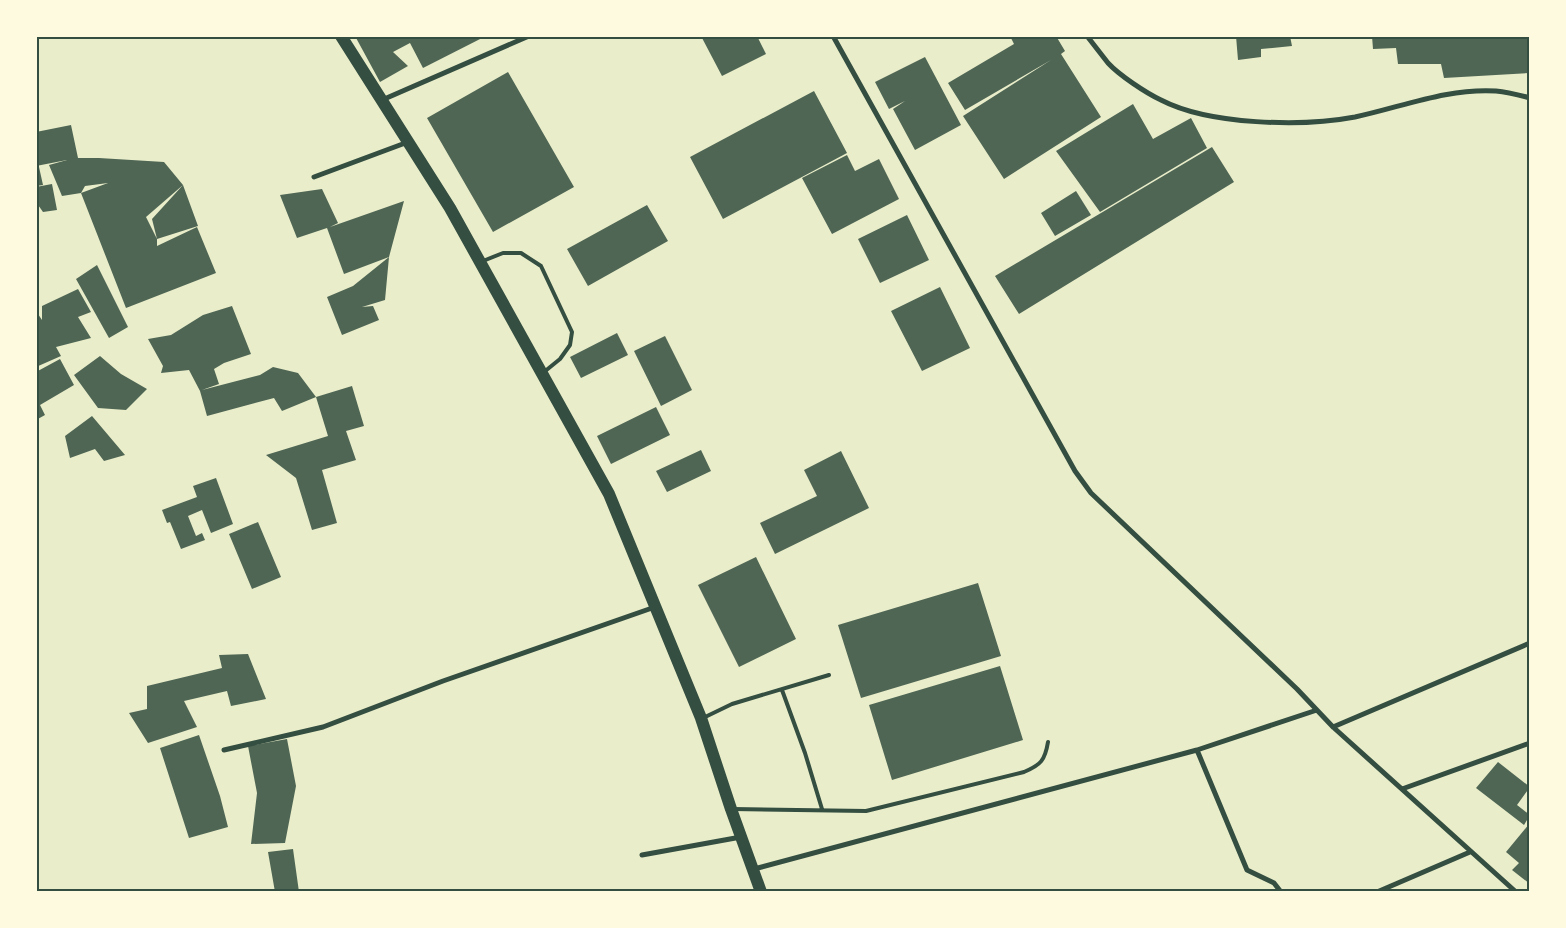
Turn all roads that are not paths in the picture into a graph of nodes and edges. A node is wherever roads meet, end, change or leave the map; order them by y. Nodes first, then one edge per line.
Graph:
1 (341, 36) edge
2 (529, 36) edge
3 (833, 36) edge
4 (1086, 36) edge
5 (1530, 98) edge
6 (381, 100) junction
7 (408, 142) junction
8 (314, 176) dead end
9 (481, 262) junction
10 (542, 374) junction
11 (655, 606) junction
12 (1530, 643) edge
13 (829, 675) dead end
14 (782, 690) junction
15 (1317, 710) junction
16 (701, 718) junction
17 (1333, 727) junction
18 (1048, 742) dead end
19 (1530, 743) edge
20 (224, 750) dead end
21 (1197, 750) junction
22 (1402, 789) junction
23 (731, 809) junction
24 (822, 810) junction
25 (741, 837) junction
26 (1470, 852) junction
27 (642, 855) dead end
28 (754, 869) junction
29 (761, 892) edge
30 (1281, 892) edge
31 (1377, 892) edge
32 (1516, 892) edge

1 - 6 main road
2 - 6 street
3 - 15 street
4 - 5 street
6 - 7 main road
7 - 8 street
7 - 9 main road
9 - 10 main road
9 - 10 lane
10 - 11 main road
11 - 16 main road
11 - 20 street
12 - 17 street
13 - 14 lane
14 - 16 lane
14 - 24 lane
15 - 17 street
15 - 21 street
16 - 23 main road
17 - 22 street
18 - 24 lane
19 - 22 street
21 - 28 street
21 - 30 street
22 - 26 street
23 - 24 lane
23 - 25 main road
25 - 27 street
25 - 28 main road
26 - 31 street
26 - 32 street
28 - 29 main road

